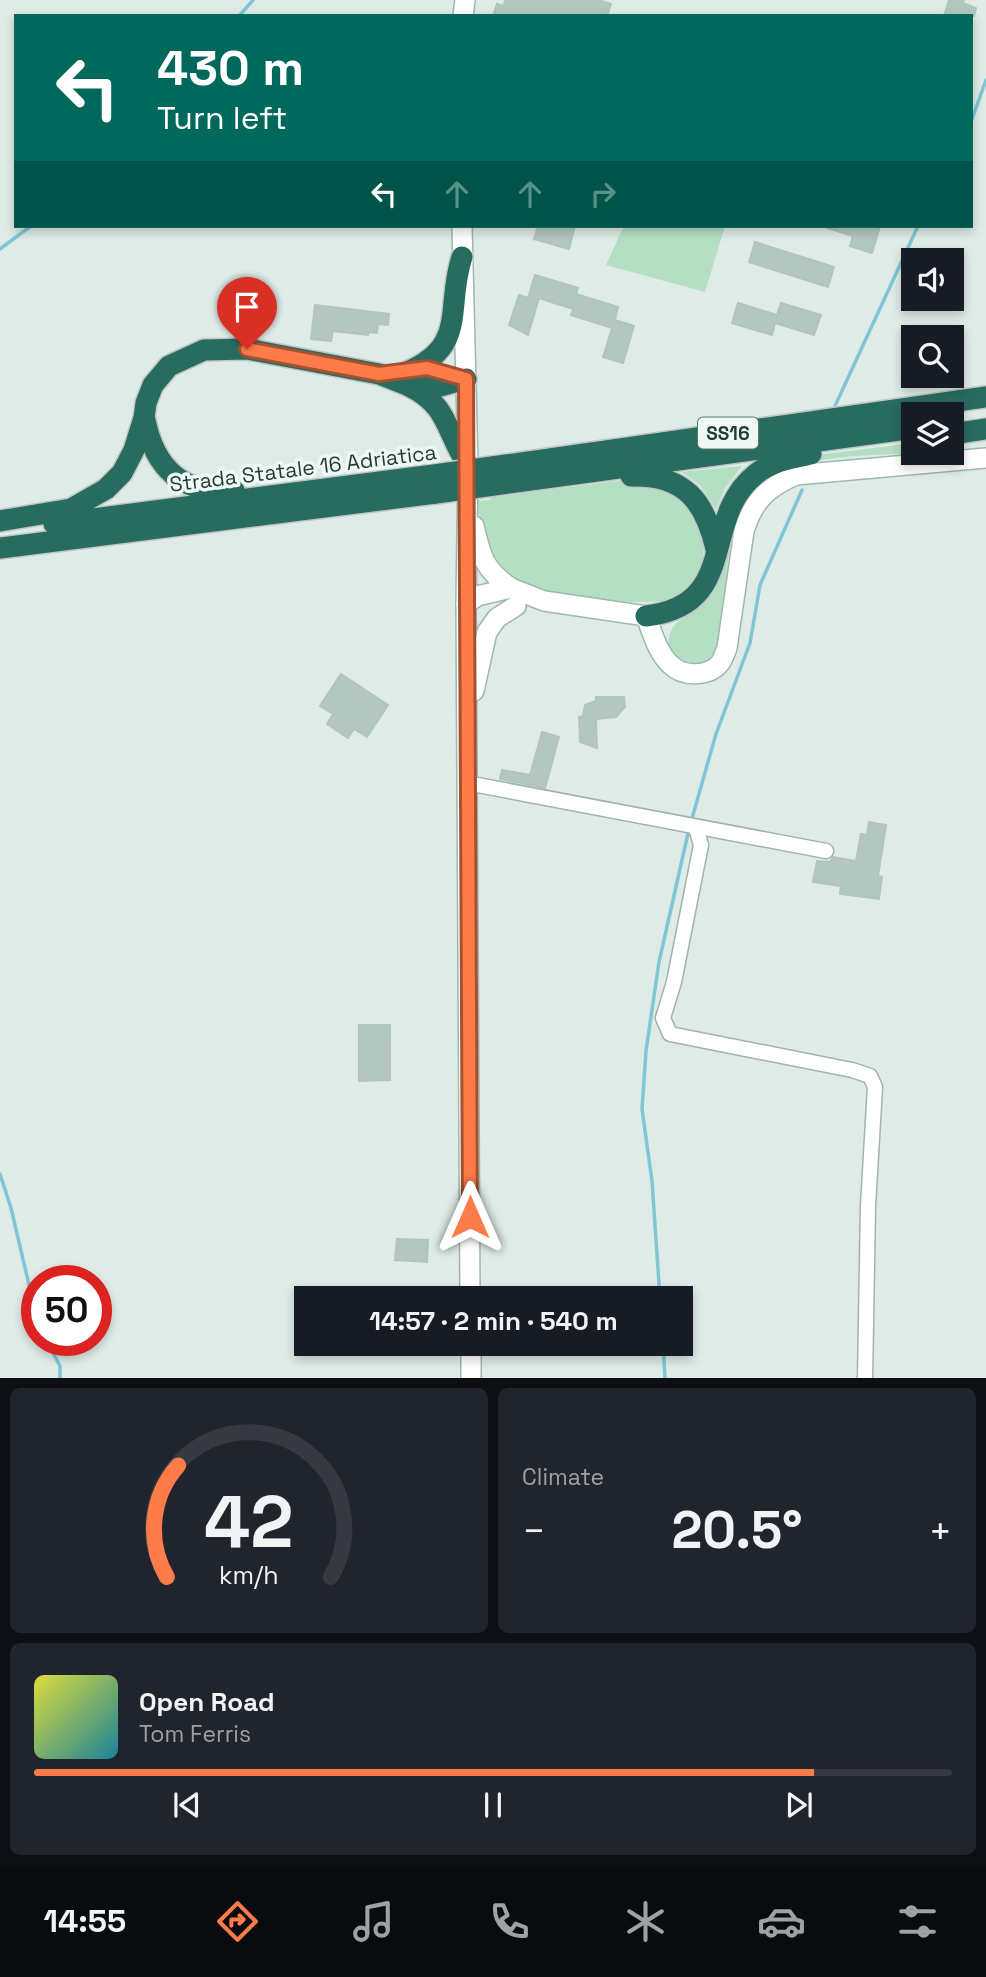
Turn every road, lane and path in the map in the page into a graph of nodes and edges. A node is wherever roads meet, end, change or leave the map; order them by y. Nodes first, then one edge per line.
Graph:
1 (462, 228) edge
2 (462, 257) junction
3 (407, 379) junction
4 (466, 379) junction
5 (986, 397) edge
6 (144, 418) junction
7 (986, 418) edge
8 (964, 421) edge
9 (901, 429) edge
10 (986, 429) edge
11 (964, 432) edge
12 (901, 442) edge
13 (986, 458) edge
14 (468, 465) junction
15 (492, 476) junction
16 (435, 484) junction
17 (467, 511) junction
18 (0, 521) edge
19 (0, 531) edge
20 (0, 548) edge
21 (717, 555) junction
22 (514, 597) junction
23 (466, 604) junction
24 (646, 616) junction
25 (467, 716) junction
26 (467, 783) junction
27 (696, 828) junction
28 (826, 851) dead end
29 (470, 1286) edge
30 (471, 1356) edge
31 (471, 1378) edge
32 (865, 1378) edge

1 - 2 main road
2 - 3 highway
2 - 4 main road
3 - 4 highway
3 - 6 highway
3 - 14 highway
4 - 14 main road
5 - 15 highway, Strada Statale 16 Adriatica / SS16
6 - 16 highway
6 - 18 highway
7 - 8 highway
9 - 15 highway, Strada Statale 16 Adriatica / SS16
10 - 11 highway
12 - 21 highway
13 - 24 main road
14 - 17 main road
15 - 16 highway, Strada Statale 16 Adriatica / SS16, bridge
15 - 21 highway
16 - 19 highway, Strada Statale 16 Adriatica / SS16
16 - 20 highway, Strada Statale 16 Adriatica / SS16
17 - 22 main road
17 - 23 main road
21 - 24 highway
22 - 23 main road
22 - 24 main road
22 - 25 main road
23 - 25 main road
25 - 26 main road
26 - 27 street
26 - 29 main road
27 - 28 street
27 - 32 street
30 - 31 main road

